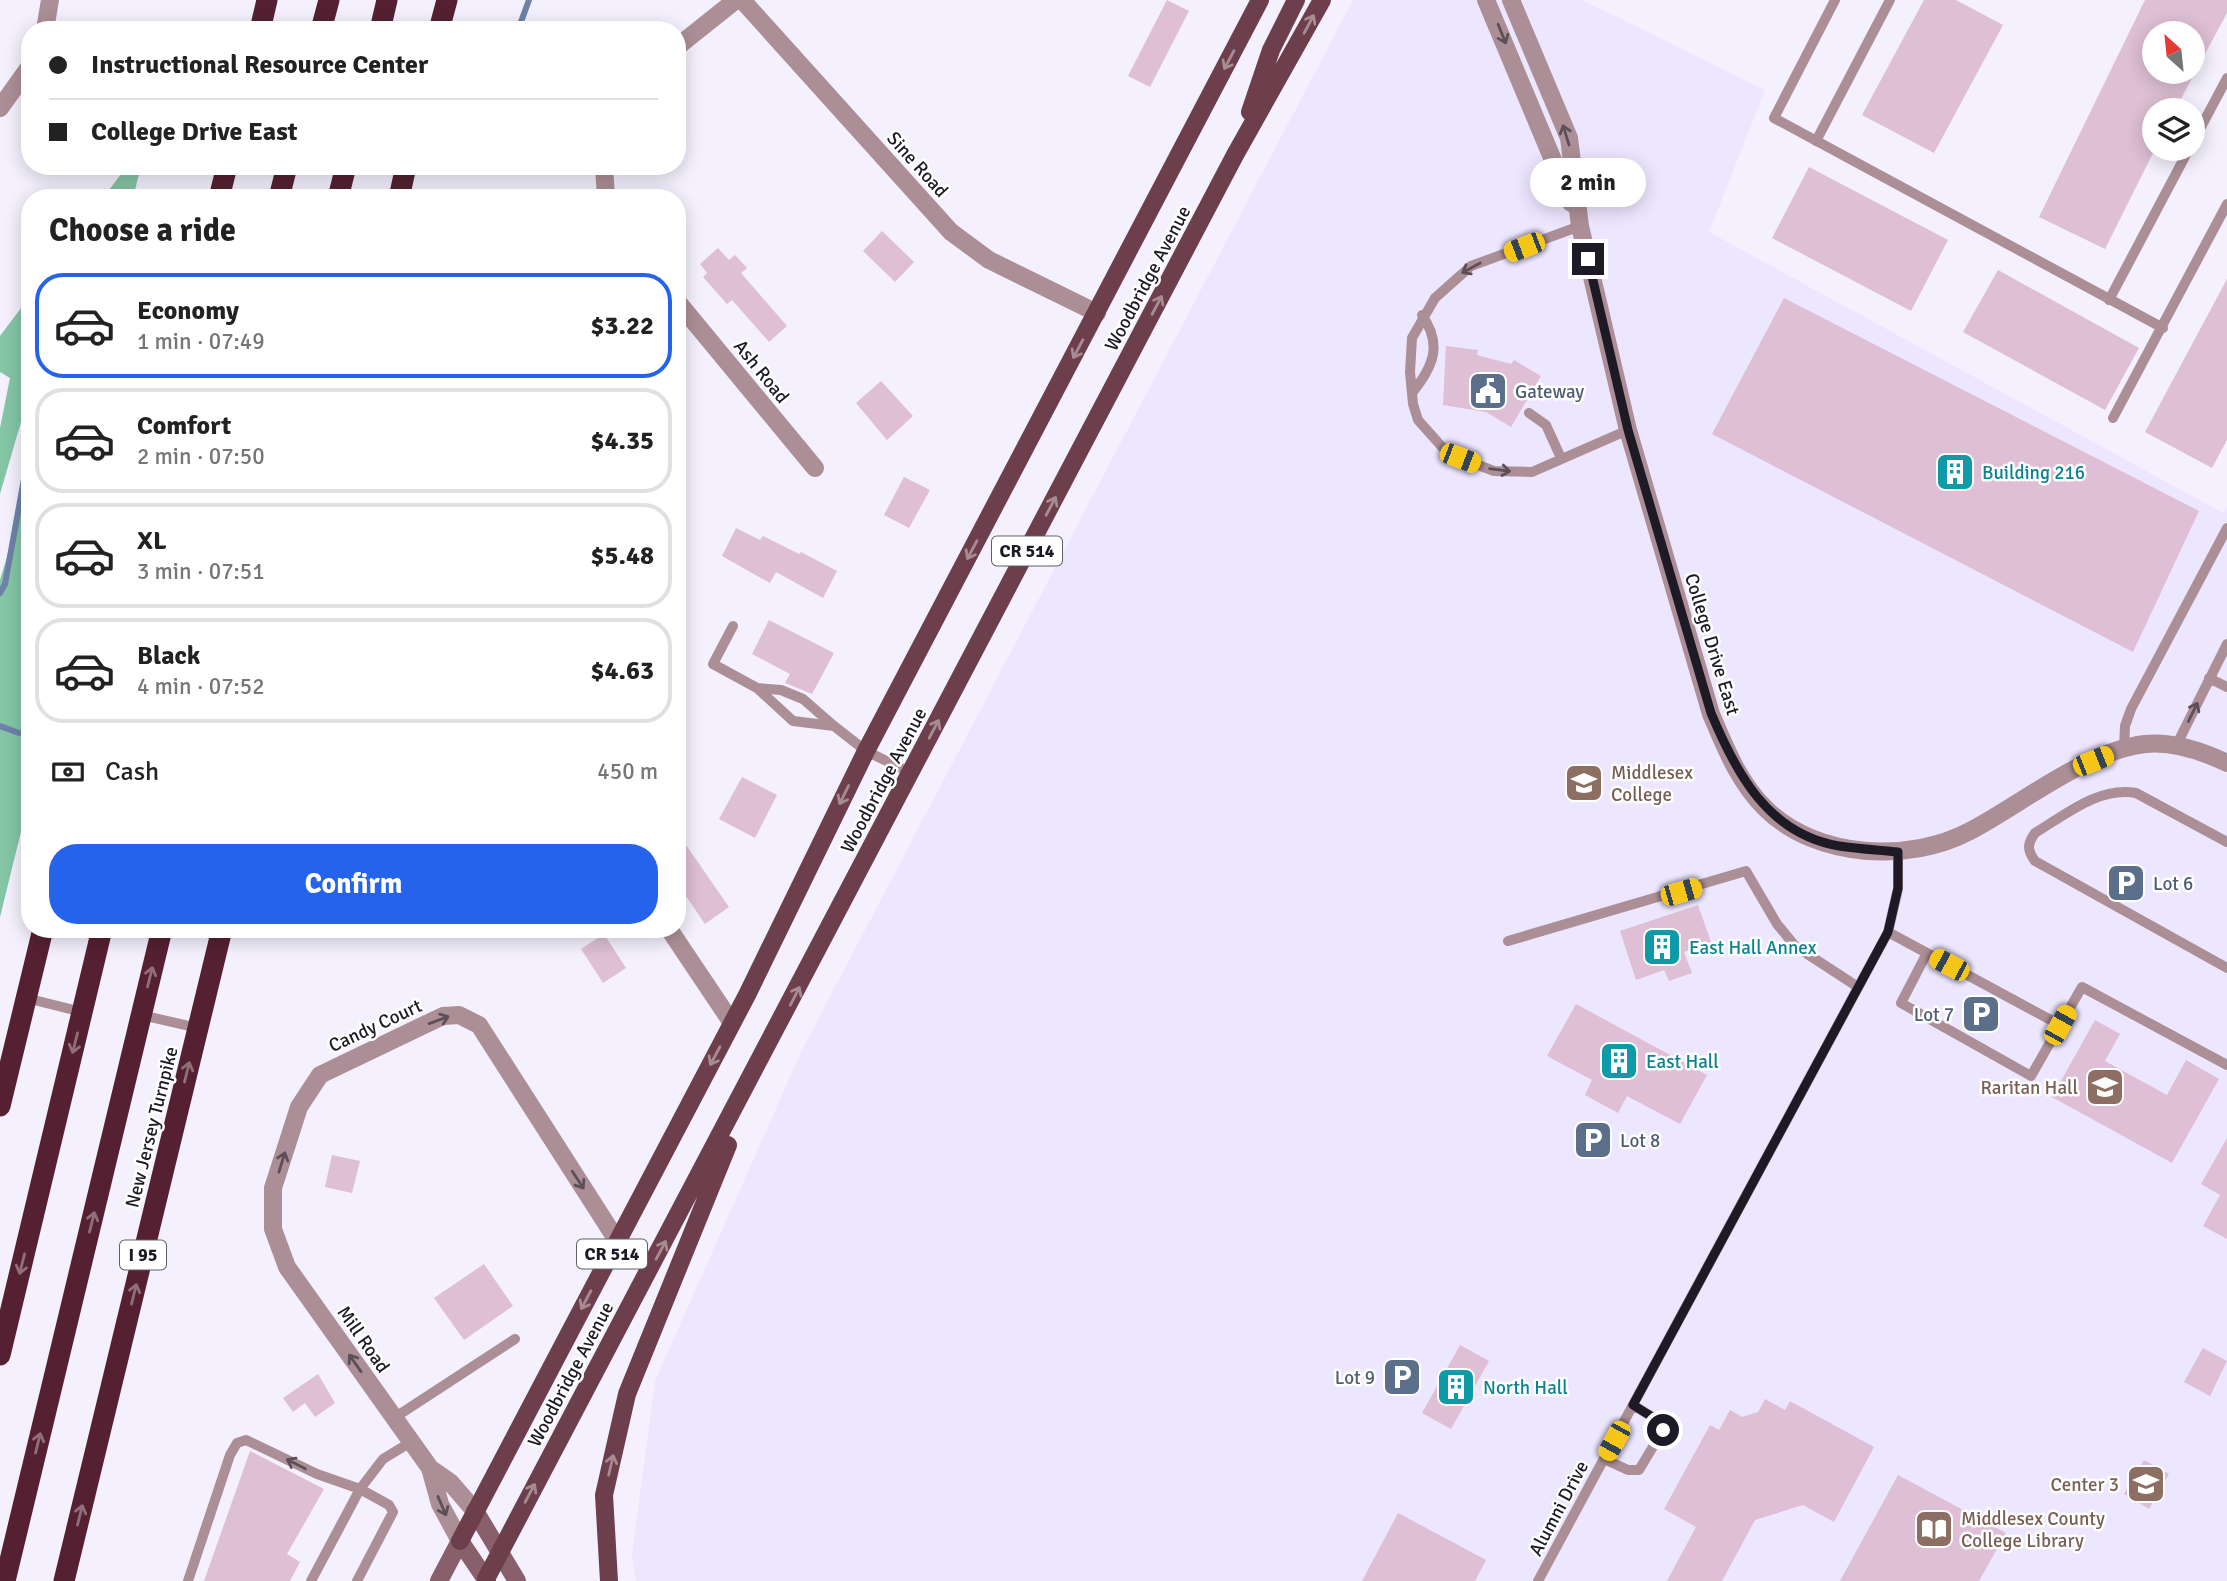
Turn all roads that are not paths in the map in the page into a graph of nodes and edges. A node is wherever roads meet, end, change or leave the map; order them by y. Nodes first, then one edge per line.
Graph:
1 (50, 0) edge
2 (267, 0) edge
3 (329, 0) edge
4 (387, 0) edge
5 (447, 0) edge
6 (736, 0) edge
7 (742, 0) edge
8 (1261, 0) edge
9 (1296, 0) edge
10 (1322, 0) edge
11 (1486, 0) edge
12 (1511, 0) edge
13 (1835, 0) edge
14 (1890, 0) edge
15 (46, 21) edge
16 (262, 21) edge
17 (323, 21) edge
18 (382, 21) edge
19 (441, 21) edge
20 (686, 40) edge
21 (2227, 78) edge
22 (21, 79) edge
23 (0, 108) edge
24 (2205, 119) edge
25 (1816, 141) junction
26 (1235, 155) junction
27 (2183, 161) edge
28 (2227, 204) edge
29 (1580, 226) junction
30 (2109, 300) junction
31 (686, 312) edge
32 (1097, 313) junction
33 (1422, 315) junction
34 (2163, 328) junction
35 (1412, 393) junction
36 (1529, 413) dead end
37 (2113, 418) dead end
38 (1628, 430) junction
39 (1561, 458) junction
40 (815, 468) dead end
41 (2227, 528) edge
42 (733, 626) dead end
43 (2227, 644) edge
44 (2209, 678) junction
45 (2227, 687) edge
46 (757, 688) junction
47 (834, 726) junction
48 (2176, 746) junction
49 (2124, 748) junction
50 (866, 751) junction
51 (2227, 763) edge
52 (911, 773) junction
53 (2227, 842) edge
54 (1898, 852) junction
55 (1888, 932) junction
56 (41, 938) edge
57 (100, 938) edge
58 (160, 938) edge
59 (220, 938) edge
60 (675, 938) edge
61 (1508, 941) dead end
62 (1927, 953) junction
63 (2227, 968) edge
64 (1858, 987) junction
65 (26, 998) junction
66 (82, 1012) junction
67 (141, 1015) junction
68 (732, 1023) junction
69 (2060, 1025) junction
70 (198, 1028) junction
71 (764, 1057) junction
72 (2227, 1065) edge
73 (0, 1106) edge
74 (273, 1229) joint
75 (618, 1242) junction
76 (515, 1339) dead end
77 (0, 1355) edge
78 (1633, 1405) junction
79 (394, 1418) junction
80 (411, 1441) junction
81 (1604, 1459) junction
82 (430, 1468) junction
83 (360, 1489) junction
84 (475, 1511) junction
85 (460, 1541) junction
86 (502, 1555) junction
87 (486, 1580) edge
88 (5, 1581) edge
89 (64, 1581) edge
90 (188, 1581) edge
91 (311, 1581) edge
92 (357, 1581) edge
93 (439, 1581) edge
94 (517, 1581) edge
95 (609, 1581) edge
96 (1538, 1581) edge

1 - 15 street
2 - 16 highway
3 - 17 highway
4 - 18 highway
5 - 19 highway
6 - 20 street
7 - 32 street, Sine Road
8 -> 32 main road, Woodbridge Avenue / CR 514
9 - 26 main road
26 -> 10 main road, Woodbridge Avenue / CR 514
11 -> 29 street
29 -> 12 street, College Drive East
13 - 25 lane
14 - 25 lane
21 - 24 lane
22 - 23 street
25 - 30 lane
52 -> 26 main road, Woodbridge Avenue / CR 514
27 - 30 lane
28 - 34 lane
29 -> 33 lane
29 - 38 street, College Drive East
30 - 34 lane
31 - 40 street, Ash Road
32 -> 50 main road, Woodbridge Avenue / CR 514
33 - 35 lane
33 - 35 lane
34 - 37 lane
35 -> 39 lane
36 - 39 lane
38 - 39 lane
38 - 54 street, College Drive East
41 - 49 lane
42 - 46 lane
43 - 44 lane
44 - 45 lane
48 -> 44 lane
46 - 47 lane
46 - 47 lane
47 - 50 lane
48 - 49 street, College Drive East
48 - 51 street, College Drive East
49 - 54 street, College Drive East
50 - 52 lane
50 -> 68 main road, Woodbridge Avenue / CR 514
71 -> 52 main road, Woodbridge Avenue / CR 514
53 - 63 lane
54 - 55 lane, Alumni Drive
55 - 62 lane
55 - 64 lane, Alumni Drive
56 - 65 highway
57 - 66 highway
67 -> 58 highway, New Jersey Turnpike
59 - 70 highway, New Jersey Turnpike / I 95
60 - 68 street
61 - 64 lane
62 - 69 lane
62 - 69 lane
64 - 78 lane, Alumni Drive
65 - 66 lane
65 - 73 highway
66 -> 77 highway
67 - 70 lane
88 -> 67 highway, New Jersey Turnpike
68 -> 75 main road, Woodbridge Avenue / CR 514
69 - 72 lane
89 -> 70 highway, New Jersey Turnpike / I 95
86 -> 71 main road, Woodbridge Avenue / CR 514
95 -> 71 main road
74 -> 75 street, Candy Court
79 -> 74 street, Mill Road
75 -> 84 main road, Woodbridge Avenue / CR 514
76 - 79 lane
78 - 81 lane, Alumni Drive
78 - 81 lane
79 - 80 street, Mill Road
80 - 82 street, Mill Road
80 - 83 lane
81 - 96 lane, Alumni Drive
82 - 84 street, Mill Road
82 -> 85 street, Mill Road
83 -> 90 lane
83 - 91 lane
83 - 92 lane
84 - 85 main road, Woodbridge Avenue / CR 514
84 - 86 street, Mill Road
85 - 87 street, Mill Road
85 - 93 street, Woodbridge Avenue / CR 514
86 - 87 main road, Woodbridge Avenue / CR 514
86 - 94 street, Mill Road

